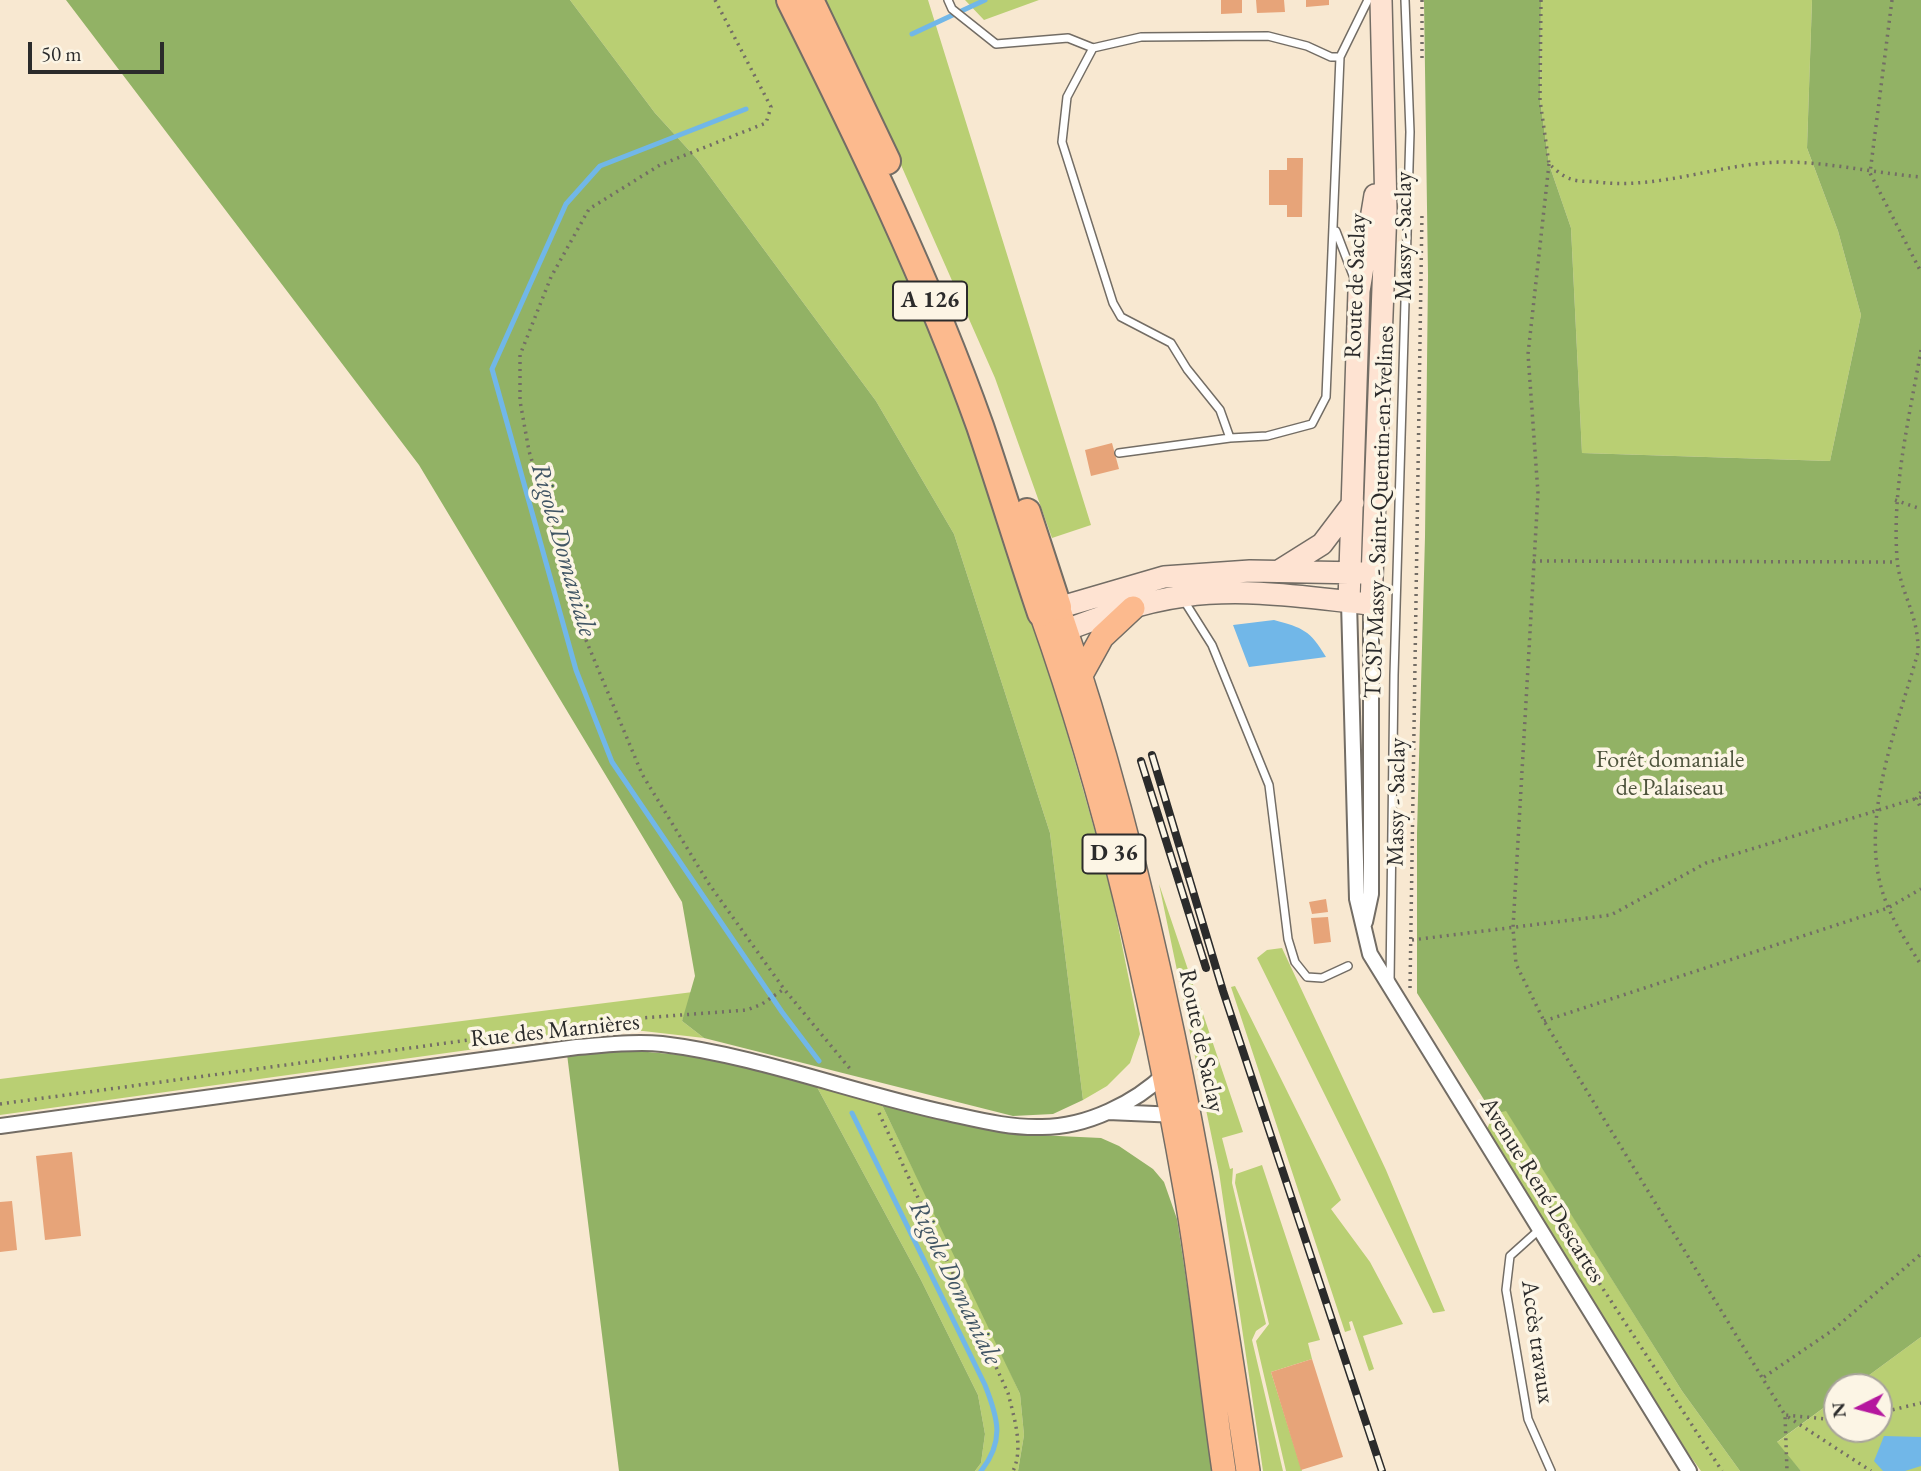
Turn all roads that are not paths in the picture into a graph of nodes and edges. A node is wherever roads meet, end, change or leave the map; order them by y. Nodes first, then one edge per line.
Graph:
1 (790, 0) edge
2 (810, 0) edge
3 (948, 0) edge
4 (1368, 0) edge
5 (1381, 0) edge
6 (1405, 0) edge
7 (1093, 48) junction
8 (1340, 57) junction
9 (1386, 131) junction
10 (1334, 227) junction
11 (1359, 291) junction
12 (1230, 438) junction
13 (1119, 453) dead end
14 (1353, 503) junction
15 (1279, 571) junction
16 (1349, 572) junction
17 (1372, 573) junction
18 (1181, 596) junction
19 (1349, 602) junction
20 (1371, 604) junction
21 (1133, 608) junction
22 (1054, 622) junction
23 (1081, 675) junction
24 (1364, 930) junction
25 (1348, 966) dead end
26 (1390, 982) junction
27 (1171, 1069) junction
28 (1106, 1112) junction
29 (1180, 1115) junction
30 (0, 1126) edge
31 (1541, 1228) junction
32 (1224, 1471) edge
33 (1248, 1471) edge
34 (1551, 1471) edge
35 (1689, 1471) edge

1 - 22 highway, A 126
2 - 22 highway, A 126
3 - 7 lane
4 - 8 lane
5 - 9 main road, Route de Saclay
6 - 26 lane, TCSP Massy - Saint-Quentin-en-Yvelines
7 - 8 lane
7 - 12 lane
8 - 10 lane
9 - 11 main road
9 - 17 main road, Route de Saclay
10 - 11 lane
10 - 12 lane
11 - 14 main road
12 - 13 lane
14 - 15 main road
14 - 16 main road
15 - 16 main road
15 - 22 main road
16 - 17 main road
16 - 19 main road
17 - 20 main road, Route de Saclay
18 - 19 main road
18 - 21 main road
18 - 25 lane
19 - 20 main road
19 - 24 street, Avenue René Descartes
20 - 24 street
21 - 22 main road
21 - 23 main road
22 - 23 main road, Route de Saclay / D 36
22 - 27 main road, Route de Saclay / D 36
23 - 27 main road, Route de Saclay / D 36
24 - 26 street, Avenue René Descartes
26 - 31 street, Avenue René Descartes
27 - 28 street, Rue des Marnières
27 - 29 main road, Route de Saclay / D 36
28 - 29 street, Rue des Marnières
28 - 30 street, Rue des Marnières
29 - 32 main road, Route de Saclay / D 36
29 - 33 main road, Route de Saclay / D 36
31 - 34 lane, Accès travaux
31 - 35 street, Avenue René Descartes

